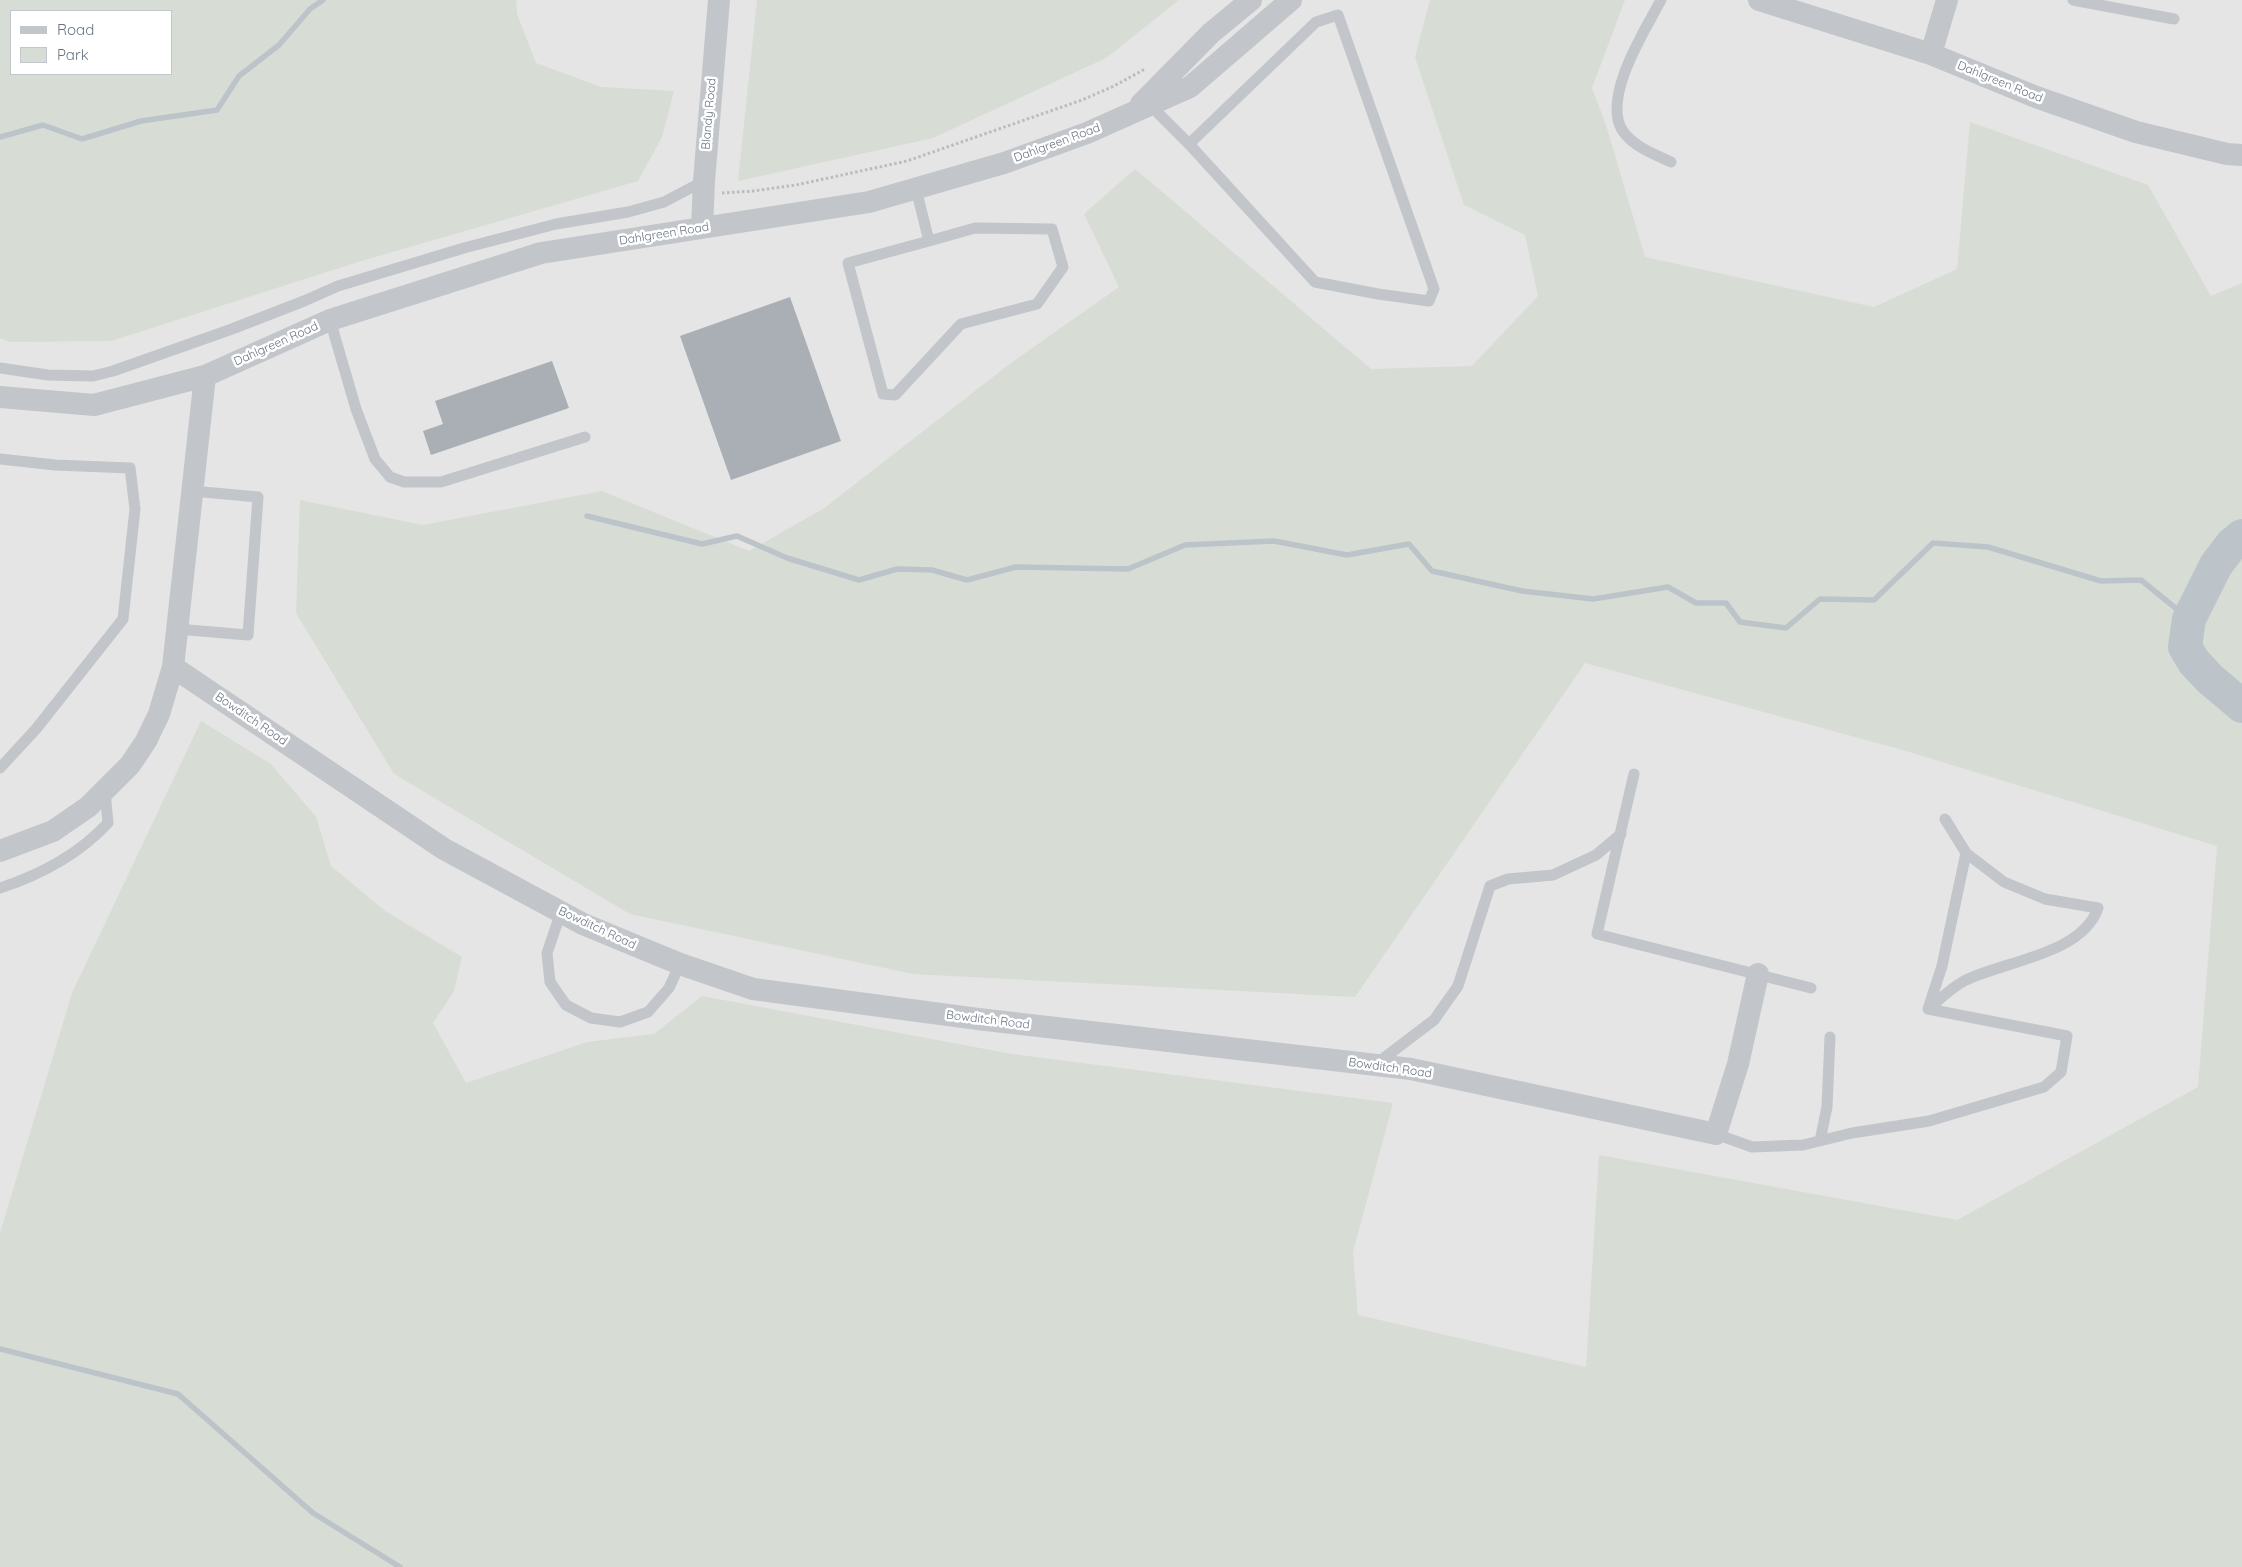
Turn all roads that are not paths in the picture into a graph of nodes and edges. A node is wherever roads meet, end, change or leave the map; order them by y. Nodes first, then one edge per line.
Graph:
1 (719, 0) edge
2 (1251, 0) edge
3 (1291, 0) edge
4 (1661, 0) edge
5 (1759, 0) edge
6 (1947, 0) edge
7 (2073, 0) edge
8 (2174, 19) dead end
9 (1931, 54) junction
10 (1150, 105) junction
11 (1130, 115) junction
12 (1189, 144) junction
13 (2242, 155) edge
14 (1671, 162) dead end
15 (704, 187) junction
16 (916, 189) junction
17 (702, 228) junction
18 (929, 241) junction
19 (330, 320) junction
20 (0, 368) edge
21 (205, 376) junction
22 (0, 397) edge
23 (585, 436) dead end
24 (0, 459) edge
25 (192, 491) junction
26 (178, 630) junction
27 (174, 667) junction
28 (0, 768) edge
29 (1634, 774) dead end
30 (104, 792) junction
31 (1946, 819) dead end
32 (1621, 834) junction
33 (0, 851) edge
34 (1966, 852) junction
35 (0, 888) edge
36 (561, 912) junction
37 (680, 964) junction
38 (1758, 974) junction
39 (1811, 988) dead end
40 (1928, 1009) junction
41 (1830, 1038) dead end
42 (1374, 1065) junction
43 (1716, 1134) junction
44 (1820, 1140) junction

1 - 15 street, Blandy Road
2 - 11 street, Dahlgreen Road
3 - 10 street, Dahlgreen Road
4 - 14 lane
5 - 9 street, Dahlgreen Road
6 - 9 street
7 - 8 lane
9 - 13 street, Dahlgreen Road
10 - 11 street, Dahlgreen Road
10 - 12 lane
11 - 16 street, Dahlgreen Road
12 - 12 lane
15 - 17 street, Blandy Road
15 - 20 lane
16 - 17 street, Dahlgreen Road
16 - 18 lane
17 - 19 street, Dahlgreen Road
18 - 18 lane
19 - 21 street, Dahlgreen Road
19 - 23 lane
21 - 22 street, Dahlgreen Road
21 - 25 street
24 - 28 lane
25 - 26 street
25 - 26 lane
26 - 27 street
27 - 30 street
27 - 36 street, Bowditch Road
29 - 32 lane
30 - 33 street
30 - 35 lane
31 - 34 lane
32 - 38 lane
32 - 42 lane
34 - 40 lane
34 - 40 lane
36 - 37 street, Bowditch Road
36 - 37 lane
37 - 42 street, Bowditch Road
38 - 39 lane
38 - 43 street
40 - 44 lane
41 - 44 lane
42 - 43 street, Bowditch Road
43 - 44 lane

